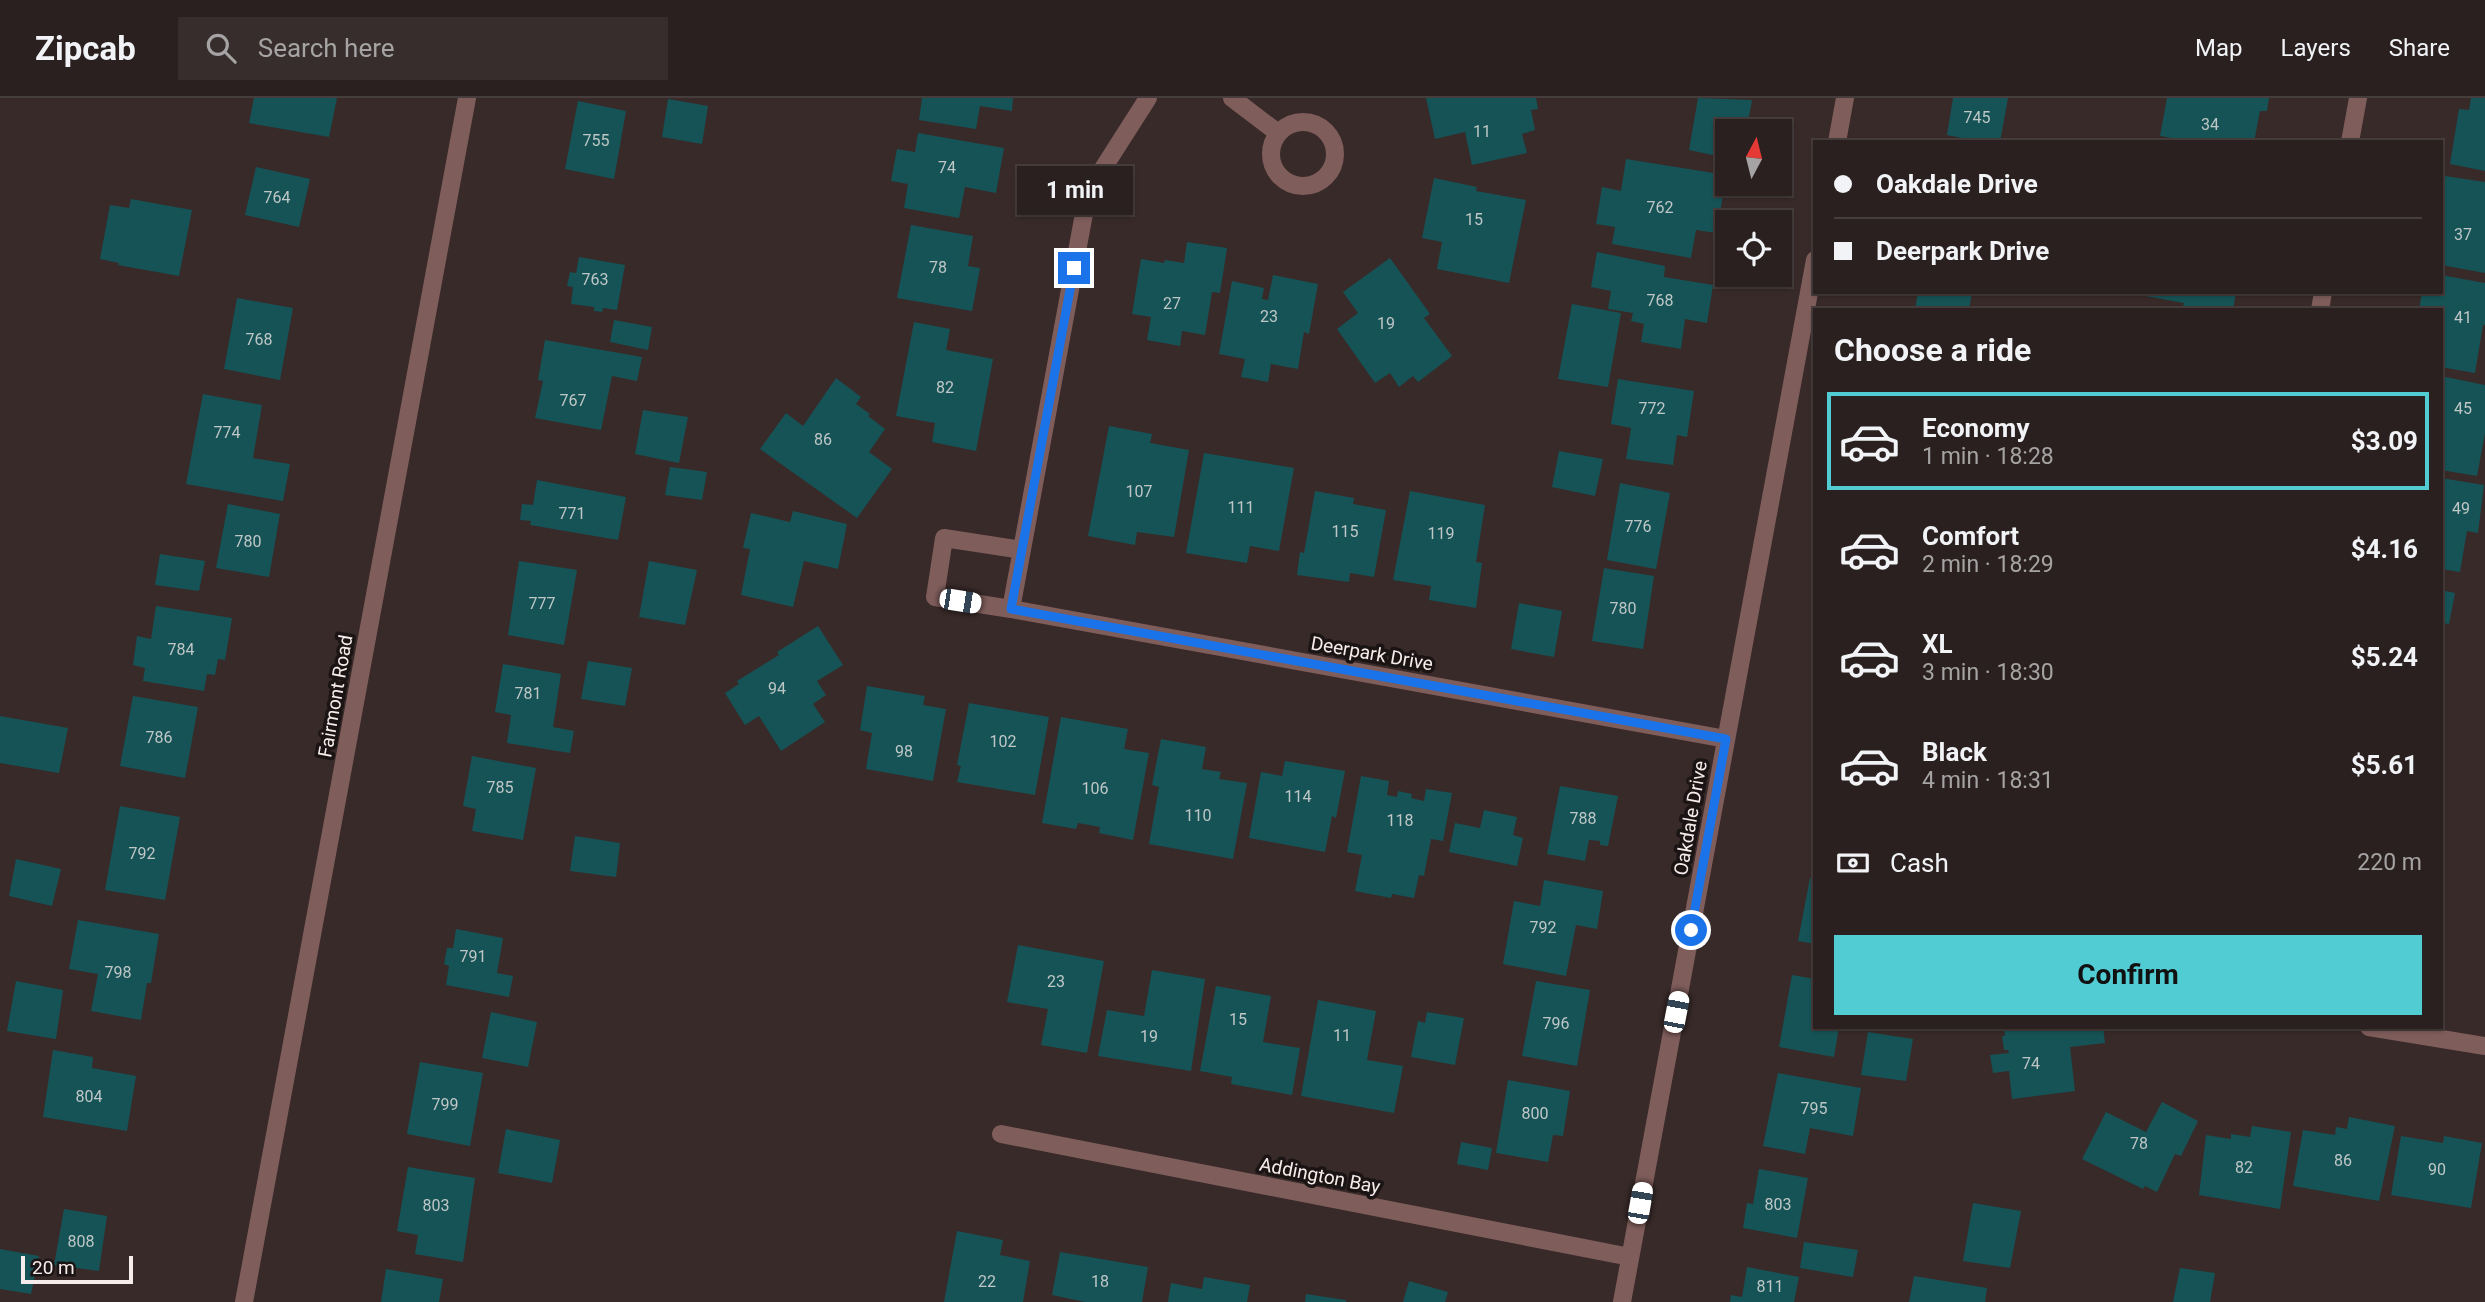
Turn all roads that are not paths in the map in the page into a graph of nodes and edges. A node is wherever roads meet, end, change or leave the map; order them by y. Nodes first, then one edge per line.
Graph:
1 (467, 98) edge
2 (1148, 98) edge
3 (1232, 98) edge
4 (1845, 98) edge
5 (2358, 98) edge
6 (1278, 133) dead end
7 (1836, 140) edge
8 (2350, 140) edge
9 (1813, 271) edge
10 (1022, 550) junction
11 (1011, 609) junction
12 (1726, 739) junction
13 (2381, 1029) edge
14 (2485, 1046) edge
15 (1001, 1134) dead end
16 (1630, 1257) junction
17 (244, 1302) edge
18 (1622, 1302) edge

1 - 17 street, Fairmont Road
2 - 10 street
3 - 6 street
4 - 7 street
5 - 8 street
9 - 12 street, Oakdale Drive
10 - 11 street
10 - 11 street, Deerpark Drive
11 - 12 street, Deerpark Drive
12 - 16 street, Oakdale Drive
13 - 14 street
15 - 16 street, Addington Bay
16 - 18 street, Oakdale Drive

